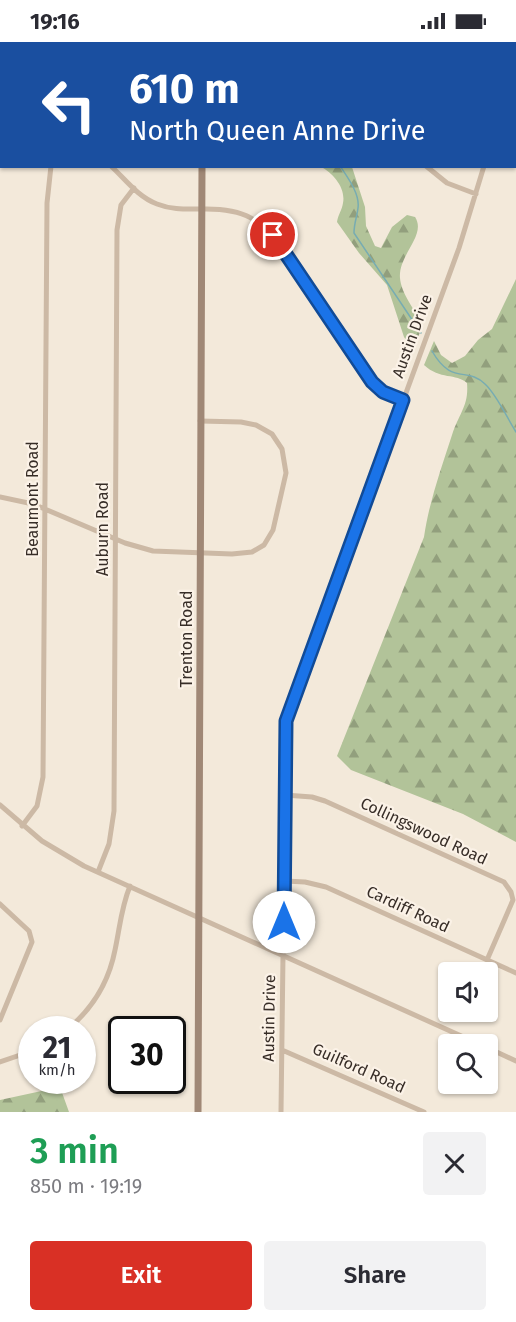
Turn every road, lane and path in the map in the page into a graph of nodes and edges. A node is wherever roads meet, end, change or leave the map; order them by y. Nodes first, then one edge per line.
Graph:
1 (51, 168) edge
2 (113, 168) edge
3 (202, 168) edge
4 (428, 168) edge
5 (483, 168) edge
6 (134, 188) junction
7 (476, 194) junction
8 (202, 209) junction
9 (403, 400) junction
10 (200, 421) junction
11 (0, 497) edge
12 (46, 510) junction
13 (116, 539) junction
14 (200, 553) junction
15 (285, 795) junction
16 (0, 805) edge
17 (22, 826) junction
18 (98, 872) junction
19 (285, 881) junction
20 (129, 886) junction
21 (0, 904) edge
22 (199, 917) junction
23 (284, 955) junction
24 (487, 960) junction
25 (516, 973) edge
26 (81, 1016) edge
27 (0, 1020) edge
28 (457, 1034) edge
29 (282, 1050) junction
30 (0, 1053) edge
31 (498, 1053) edge
32 (18, 1057) edge
33 (516, 1061) edge
34 (1, 1062) edge
35 (198, 1112) edge
36 (281, 1112) edge
37 (424, 1112) edge

1 - 12 street, Beaumont Road
2 - 6 street
3 - 8 main road, Trenton Road
4 - 7 street
5 - 7 street, Austin Drive
6 - 8 street
6 - 13 street, Auburn Road
7 - 9 street, Austin Drive
8 - 9 street
8 - 10 main road, Trenton Road
9 - 15 street, Austin Drive
10 - 14 main road, Trenton Road
10 - 14 street
11 - 12 street
12 - 13 street
12 - 17 street, Beaumont Road
13 - 14 street
13 - 18 street, Auburn Road
14 - 22 main road, Trenton Road
15 - 19 street, Austin Drive
15 - 24 street, Collingswood Road
16 - 17 street
17 - 18 street
18 - 20 street
19 - 23 street, Austin Drive
19 - 24 street, Cardiff Road
20 - 22 street
20 - 26 street
21 - 27 street
22 - 23 street
22 - 35 main road, Trenton Road
23 - 28 street
23 - 29 street, Austin Drive
24 - 25 street, Cardiff Road
29 - 36 street, Austin Drive
29 - 37 street, Guilford Road
30 - 34 street
31 - 33 street
32 - 34 street

